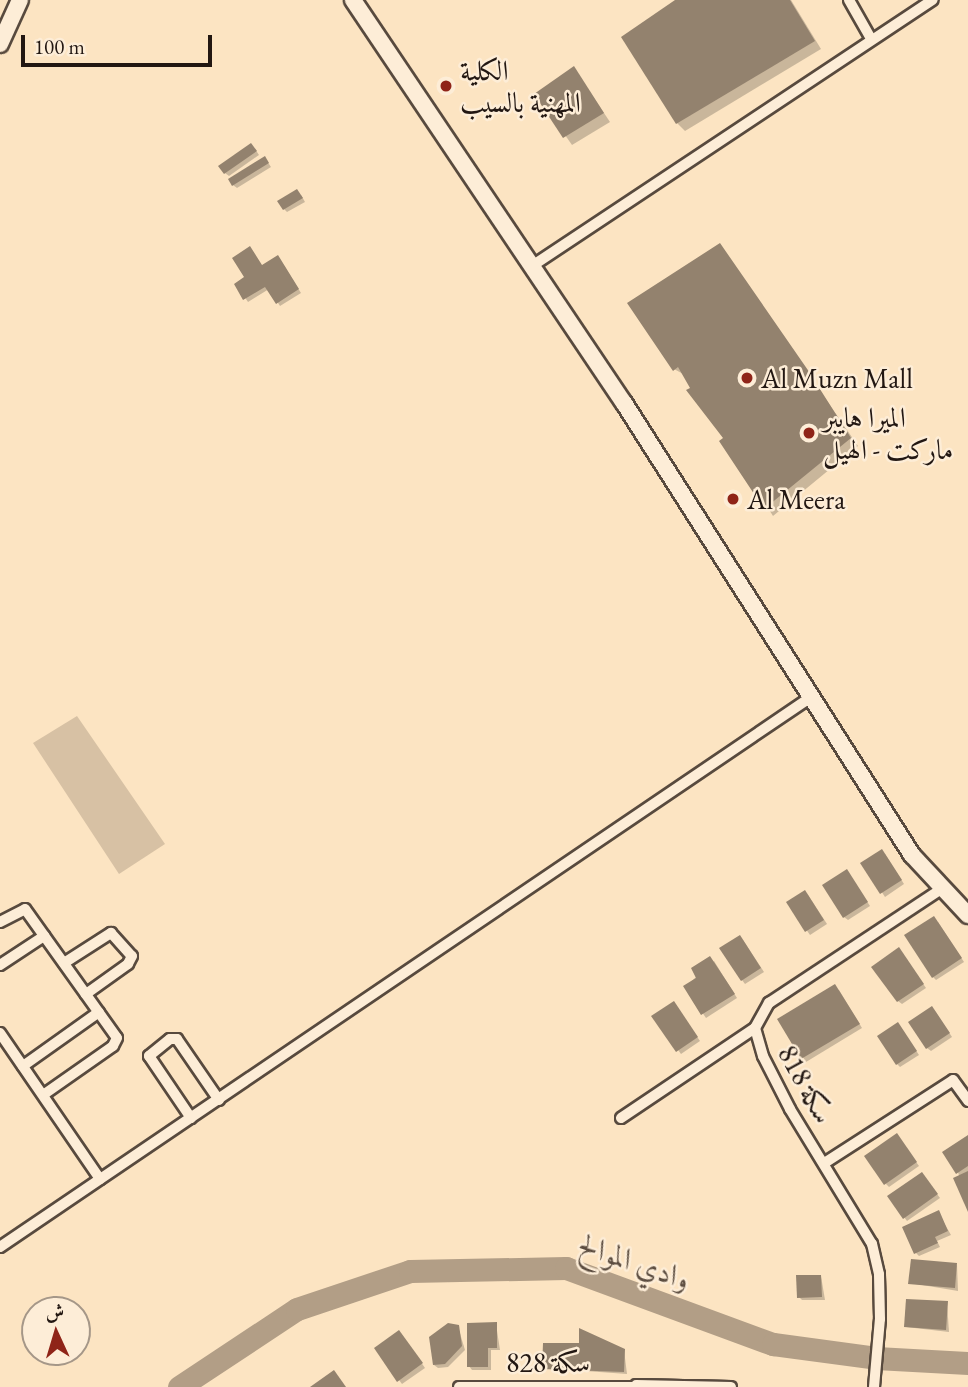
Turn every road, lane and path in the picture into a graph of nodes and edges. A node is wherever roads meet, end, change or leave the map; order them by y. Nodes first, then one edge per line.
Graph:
1 (20, 0) edge
2 (353, 0) edge
3 (849, 0) edge
4 (933, 0) edge
5 (870, 37) junction
6 (0, 44) edge
7 (532, 266) junction
8 (811, 697) junction
9 (944, 887) junction
10 (968, 915) edge
11 (0, 922) edge
12 (44, 936) junction
13 (64, 963) junction
14 (0, 965) edge
15 (86, 994) junction
16 (99, 1012) junction
17 (755, 1028) junction
18 (0, 1033) edge
19 (23, 1066) junction
20 (43, 1095) junction
21 (219, 1100) junction
22 (968, 1101) edge
23 (191, 1118) junction
24 (621, 1118) dead end
25 (825, 1162) junction
26 (100, 1179) junction
27 (0, 1247) edge
28 (636, 1386) edge
29 (459, 1387) edge
30 (731, 1387) edge
31 (874, 1387) edge

1 - 6 street
2 - 7 street
3 - 5 street
4 - 5 street
5 - 7 street
7 - 8 street
8 - 9 street
8 - 21 street
9 - 10 street
9 - 17 street, سكة 818
11 - 12 street
12 - 13 street
12 - 14 street
13 - 15 street
13 - 15 street
15 - 16 street
16 - 19 street
16 - 20 street
17 - 24 street
17 - 25 street, سكة 818
18 - 19 street
19 - 20 street
20 - 26 street
21 - 23 street
21 - 23 street
22 - 25 street
23 - 26 street
25 - 31 street, سكة 818
26 - 27 street
28 - 29 street, سكة 828
28 - 30 street, سكة 828

